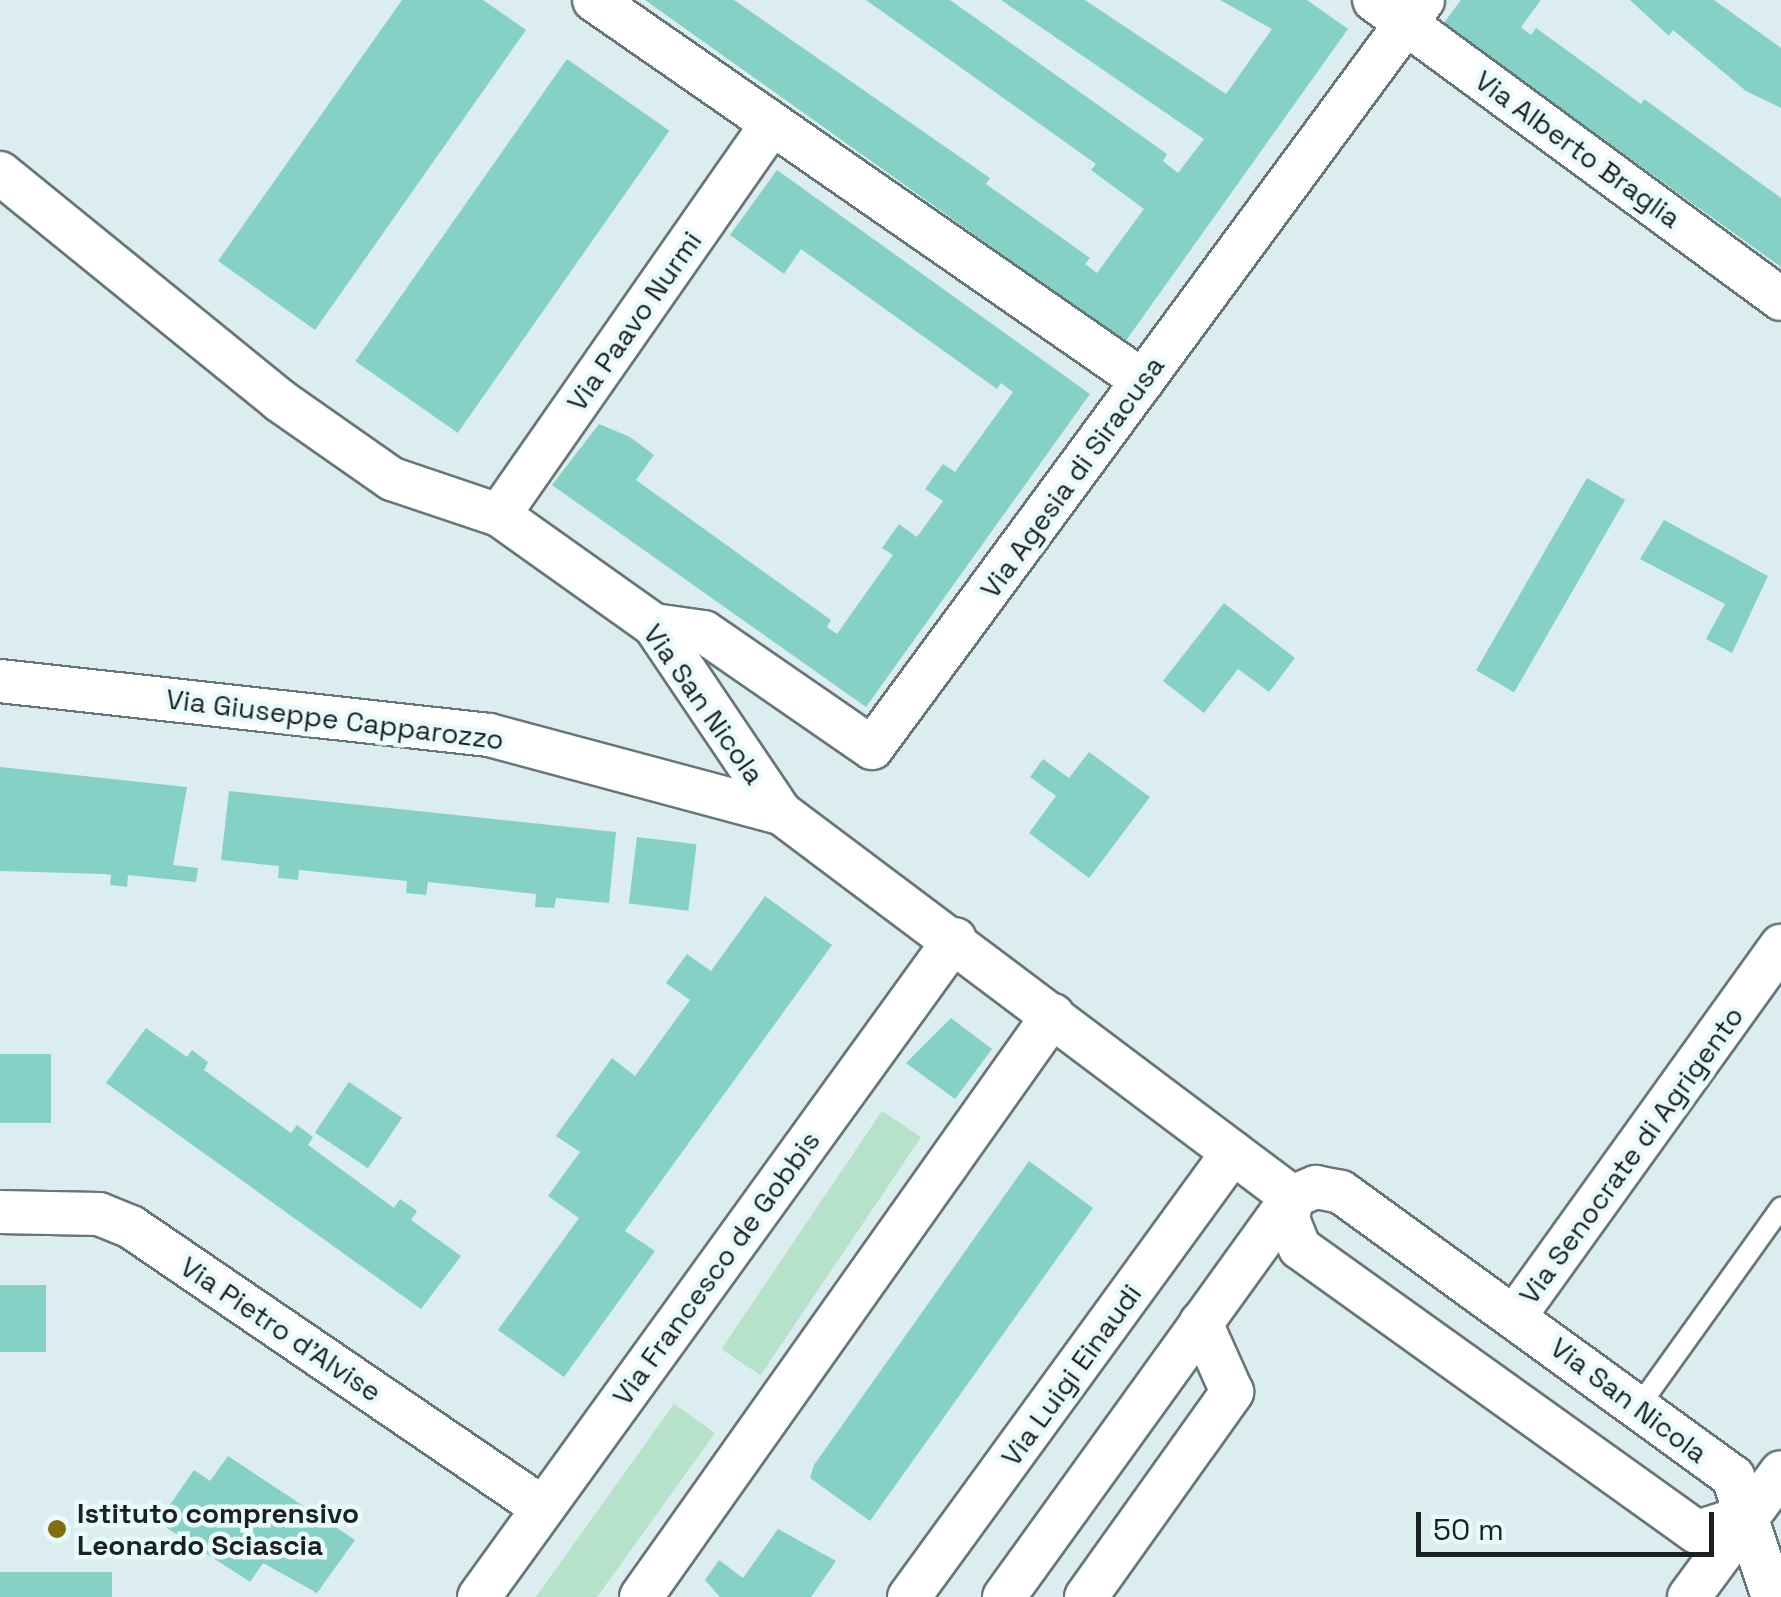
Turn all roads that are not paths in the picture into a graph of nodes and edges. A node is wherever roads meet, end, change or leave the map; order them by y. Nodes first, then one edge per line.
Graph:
1 (594, 0) edge
2 (1401, 8) edge
3 (770, 126) junction
4 (0, 173) edge
5 (1781, 299) edge
6 (1142, 382) junction
7 (498, 515) junction
8 (654, 624) junction
9 (0, 681) edge
10 (781, 813) junction
11 (955, 940) junction
12 (1781, 946) edge
13 (1053, 1015) junction
14 (1232, 1152) junction
15 (1292, 1197) junction
16 (1781, 1208) edge
17 (0, 1212) edge
18 (1515, 1316) junction
19 (1202, 1323) junction
20 (1639, 1406) junction
21 (1781, 1472) edge
22 (542, 1507) junction
23 (1747, 1516) junction
24 (478, 1597) edge
25 (641, 1597) edge
26 (909, 1597) edge
27 (1004, 1597) edge
28 (1086, 1597) edge
29 (1689, 1597) edge
30 (1773, 1597) edge

1 - 3 street
2 - 5 street, Via Alberto Braglia
2 - 6 street, Via Agesia di Siracusa
3 - 6 street
3 - 7 street, Via Paavo Nurmi
4 - 7 street, Via San Nicola
6 - 8 street, Via Agesia di Siracusa
7 - 8 street, Via San Nicola
8 - 10 street, Via San Nicola
9 - 10 street, Via Giuseppe Capparozzo
10 - 11 street, Via San Nicola
11 - 13 street, Via San Nicola
11 - 22 street, Via Francesco de Gobbis
12 - 18 street, Via Senocrate di Agrigento
13 - 14 street, Via San Nicola
13 - 25 street
14 - 15 street, Via San Nicola
14 - 26 street, Via Luigi Einaudi
15 - 18 street, Via San Nicola
15 - 19 street
15 - 23 street
16 - 20 lane
17 - 22 street, Via Pietro d'Alvise
18 - 20 street, Via San Nicola
19 - 27 street
19 - 28 street
20 - 23 street, Via San Nicola
21 - 23 street
22 - 24 street, Via Francesco de Gobbis
23 - 29 street
23 - 30 street, Via San Nicola

